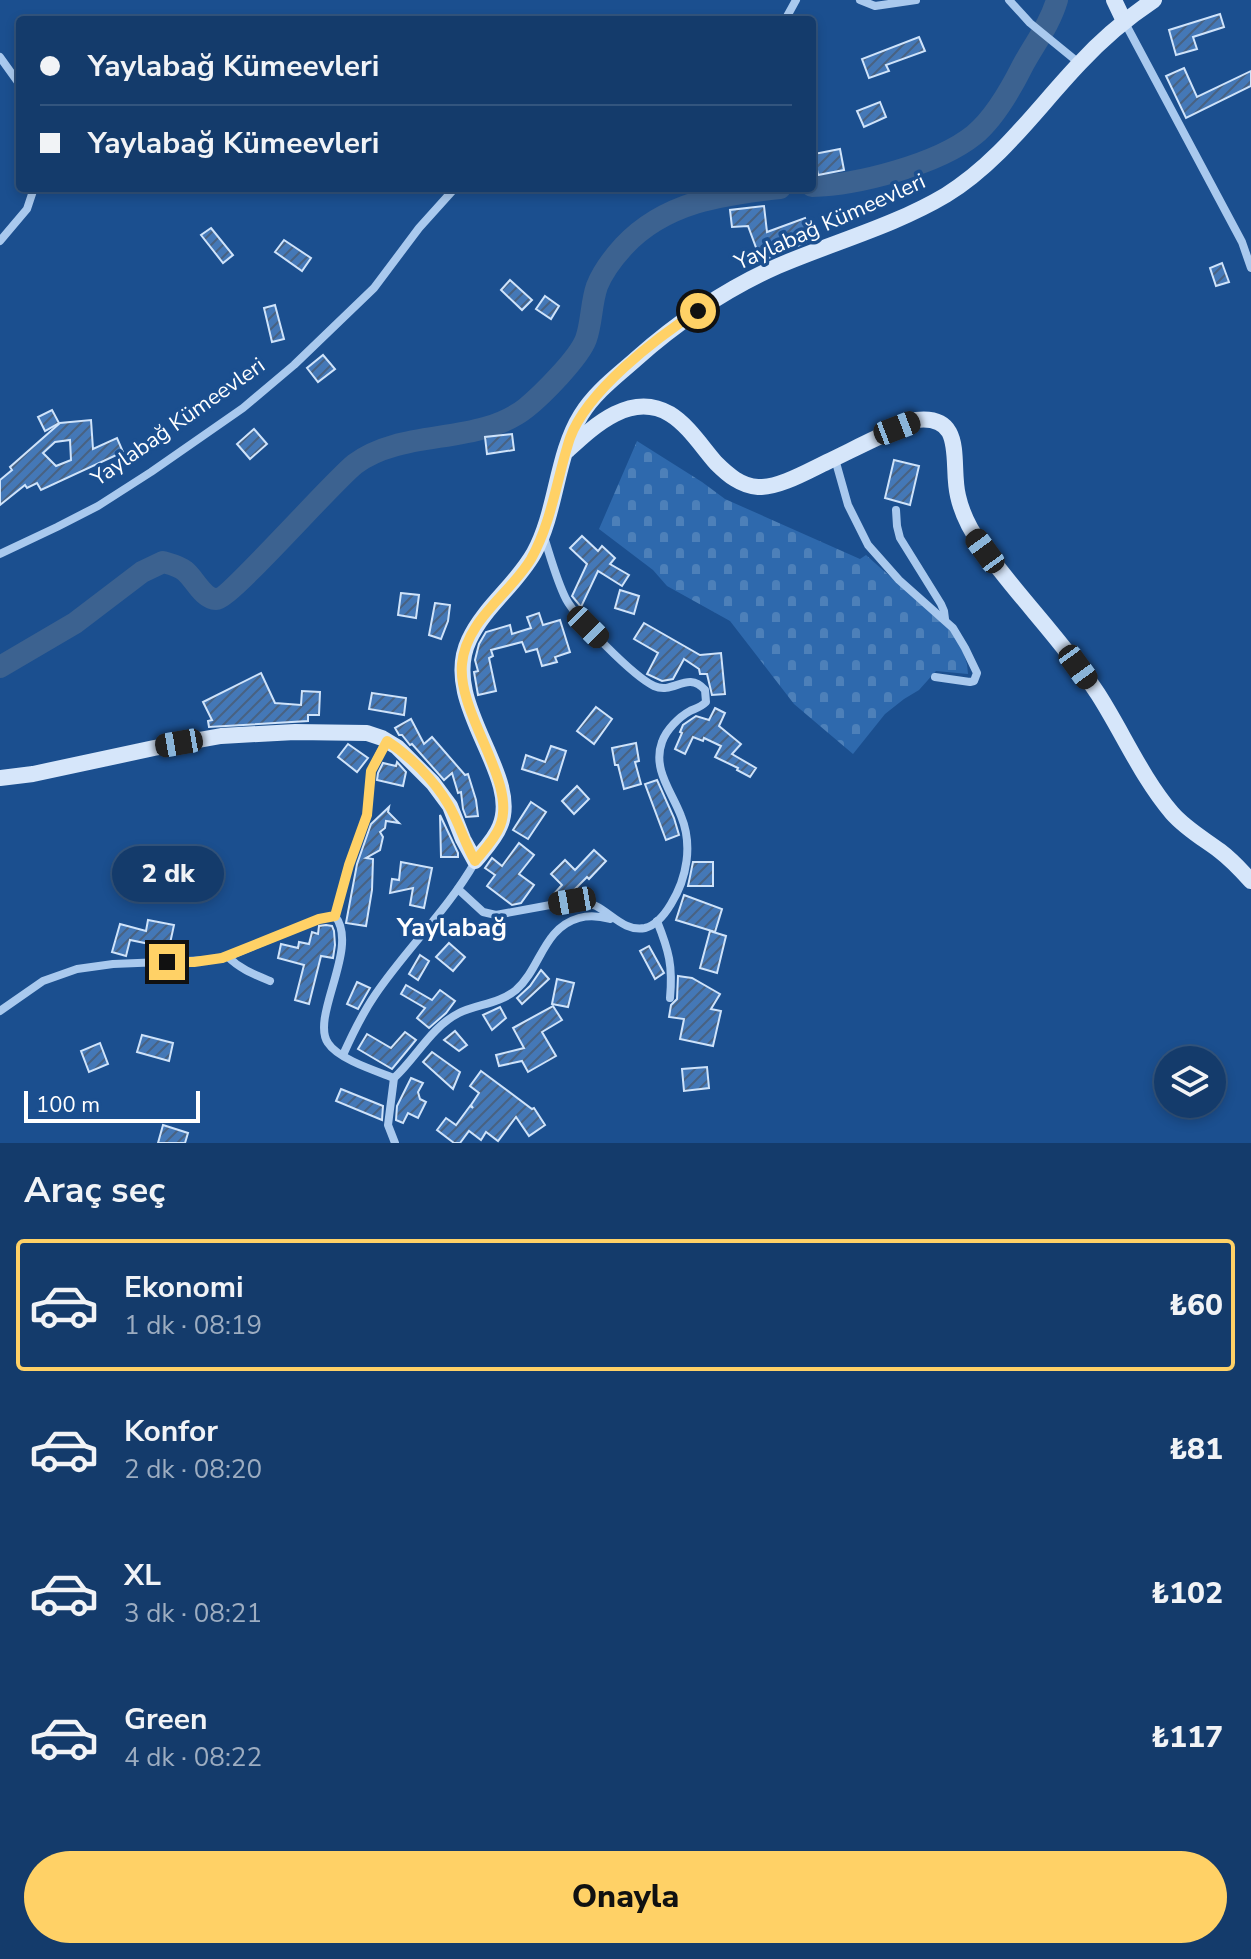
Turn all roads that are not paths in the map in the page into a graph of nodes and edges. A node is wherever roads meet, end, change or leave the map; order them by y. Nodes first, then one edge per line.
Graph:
1 (860, 0) edge
2 (916, 0) edge
3 (1009, 0) edge
4 (1114, 0) edge
5 (1154, 0) edge
6 (1124, 21) junction
7 (0, 57) edge
8 (1079, 63) junction
9 (16, 79) edge
10 (33, 192) edge
11 (451, 192) edge
12 (0, 241) edge
13 (1251, 268) edge
14 (566, 451) junction
15 (834, 458) junction
16 (896, 510) dead end
17 (543, 533) junction
18 (0, 554) edge
19 (945, 619) junction
20 (935, 677) dead end
21 (387, 741) junction
22 (0, 778) edge
23 (475, 861) junction
24 (1251, 881) edge
25 (458, 889) junction
26 (335, 916) junction
27 (657, 921) junction
28 (621, 924) junction
29 (227, 956) junction
30 (270, 981) dead end
31 (670, 998) dead end
32 (0, 1011) edge
33 (343, 1055) junction
34 (394, 1078) junction
35 (395, 1143) edge

1 - 2 street
3 - 8 street
4 - 6 street
5 - 6 street, Yaylabağ Kümeevleri
6 - 8 street, Yaylabağ Kümeevleri
6 - 13 street
7 - 9 street
8 - 14 street, Yaylabağ Kümeevleri
10 - 12 street
11 - 18 street, Yaylabağ Kümeevleri
14 - 15 street
14 - 17 street, Yaylabağ Kümeevleri
15 - 19 street
15 - 24 street
16 - 19 street
17 - 23 street, Yaylabağ Kümeevleri
17 - 27 street
19 - 20 street
21 - 22 street
21 - 23 street
21 - 26 street
23 - 25 street, Yaylabağ Kümeevleri
25 - 28 street
25 - 33 street, Yaylabağ Kümeevleri
26 - 29 street
26 - 33 street
27 - 28 street
27 - 31 street
28 - 34 street
29 - 30 street
29 - 32 street
33 - 34 street
34 - 35 street

